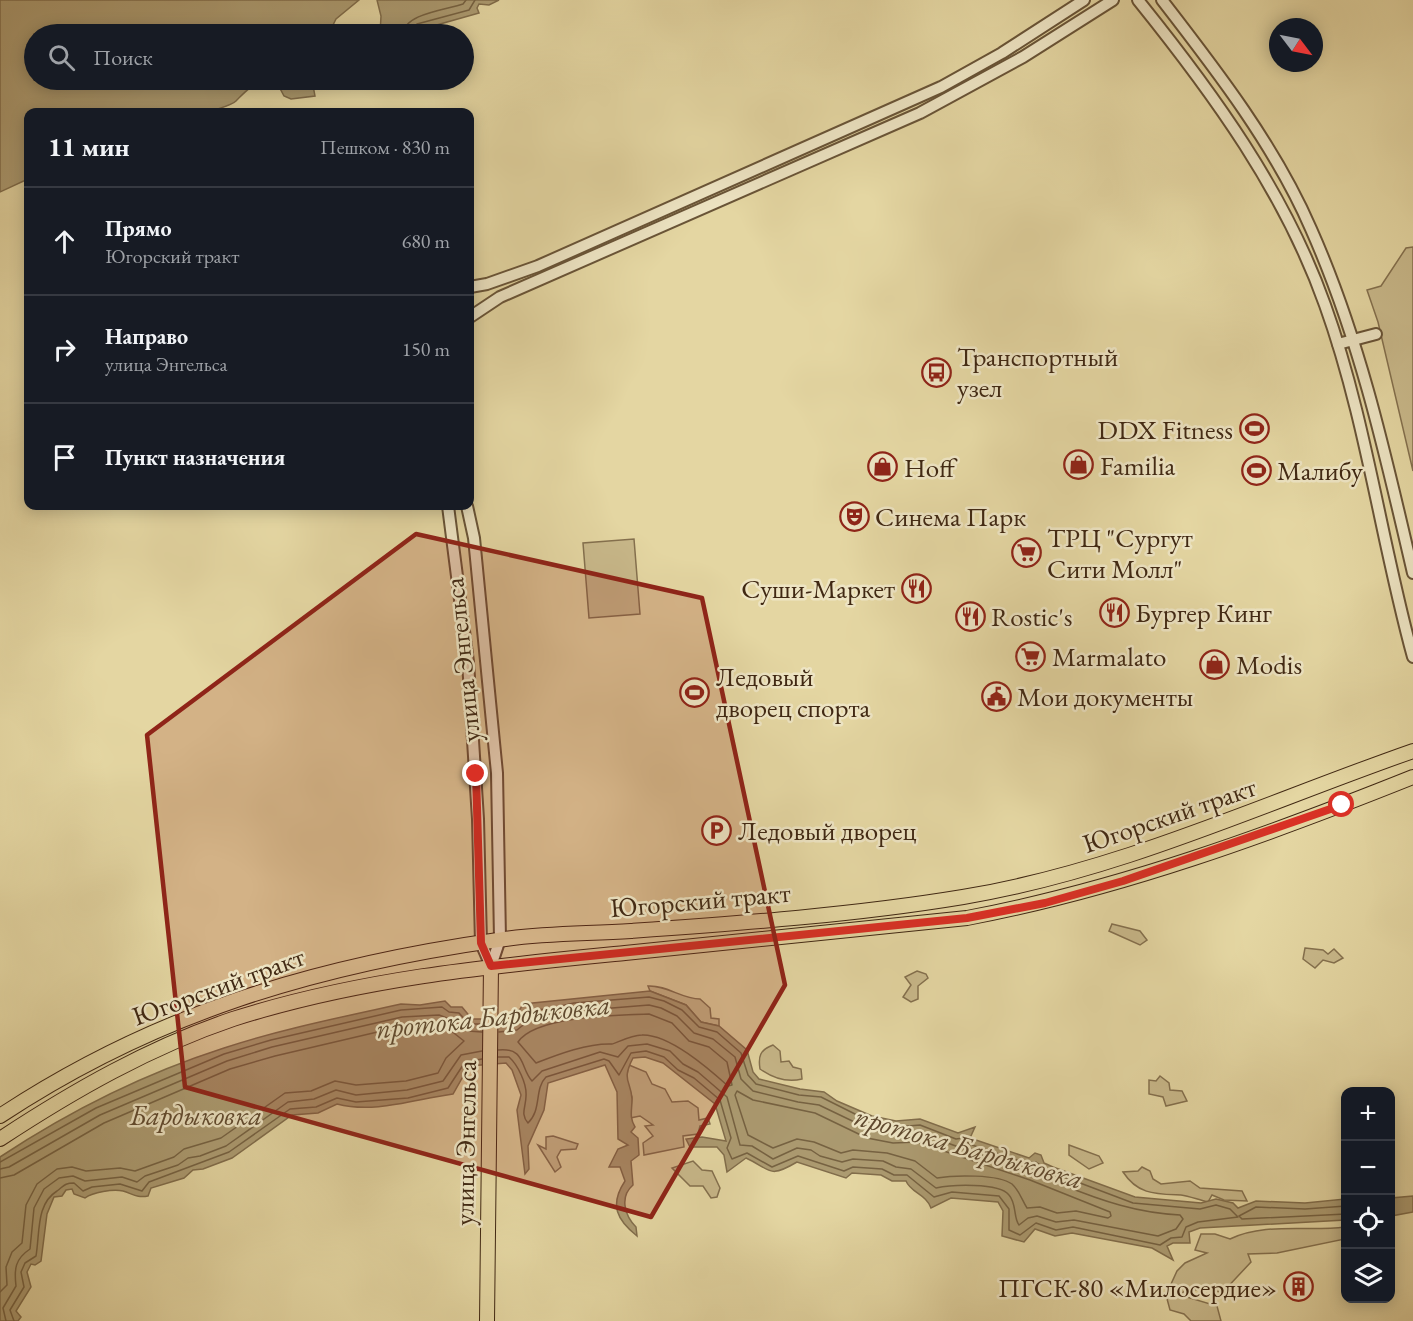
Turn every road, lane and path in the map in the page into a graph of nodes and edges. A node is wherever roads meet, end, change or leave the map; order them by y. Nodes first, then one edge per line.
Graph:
1 (1084, 0) edge
2 (1113, 0) edge
3 (1138, 0) edge
4 (1162, 0) edge
5 (474, 286) edge
6 (474, 314) edge
7 (1376, 334) dead end
8 (1354, 340) junction
9 (1338, 344) junction
10 (449, 510) edge
11 (468, 510) edge
12 (472, 529) junction
13 (453, 536) junction
14 (1413, 573) edge
15 (1413, 657) edge
16 (1413, 751) edge
17 (1413, 777) edge
18 (500, 939) junction
19 (481, 943) junction
20 (491, 966) junction
21 (0, 1116) edge
22 (0, 1139) edge
23 (487, 1321) edge

1 - 5 street
2 - 6 street
3 - 9 street
4 - 8 street
7 - 8 street
8 - 9 street
8 - 14 street
9 - 15 street
10 - 13 street, улица Энгельса
11 - 12 street, улица Энгельса
12 - 13 street
12 - 18 street, улица Энгельса
13 - 19 street, улица Энгельса
16 - 18 main road, Югорский тракт
17 - 20 main road, Югорский тракт
18 - 19 main road, Югорский тракт
18 - 20 street, улица Энгельса
19 - 20 street, улица Энгельса
19 - 21 main road, Югорский тракт
20 - 22 main road, Югорский тракт
20 - 23 main road, улица Энгельса

